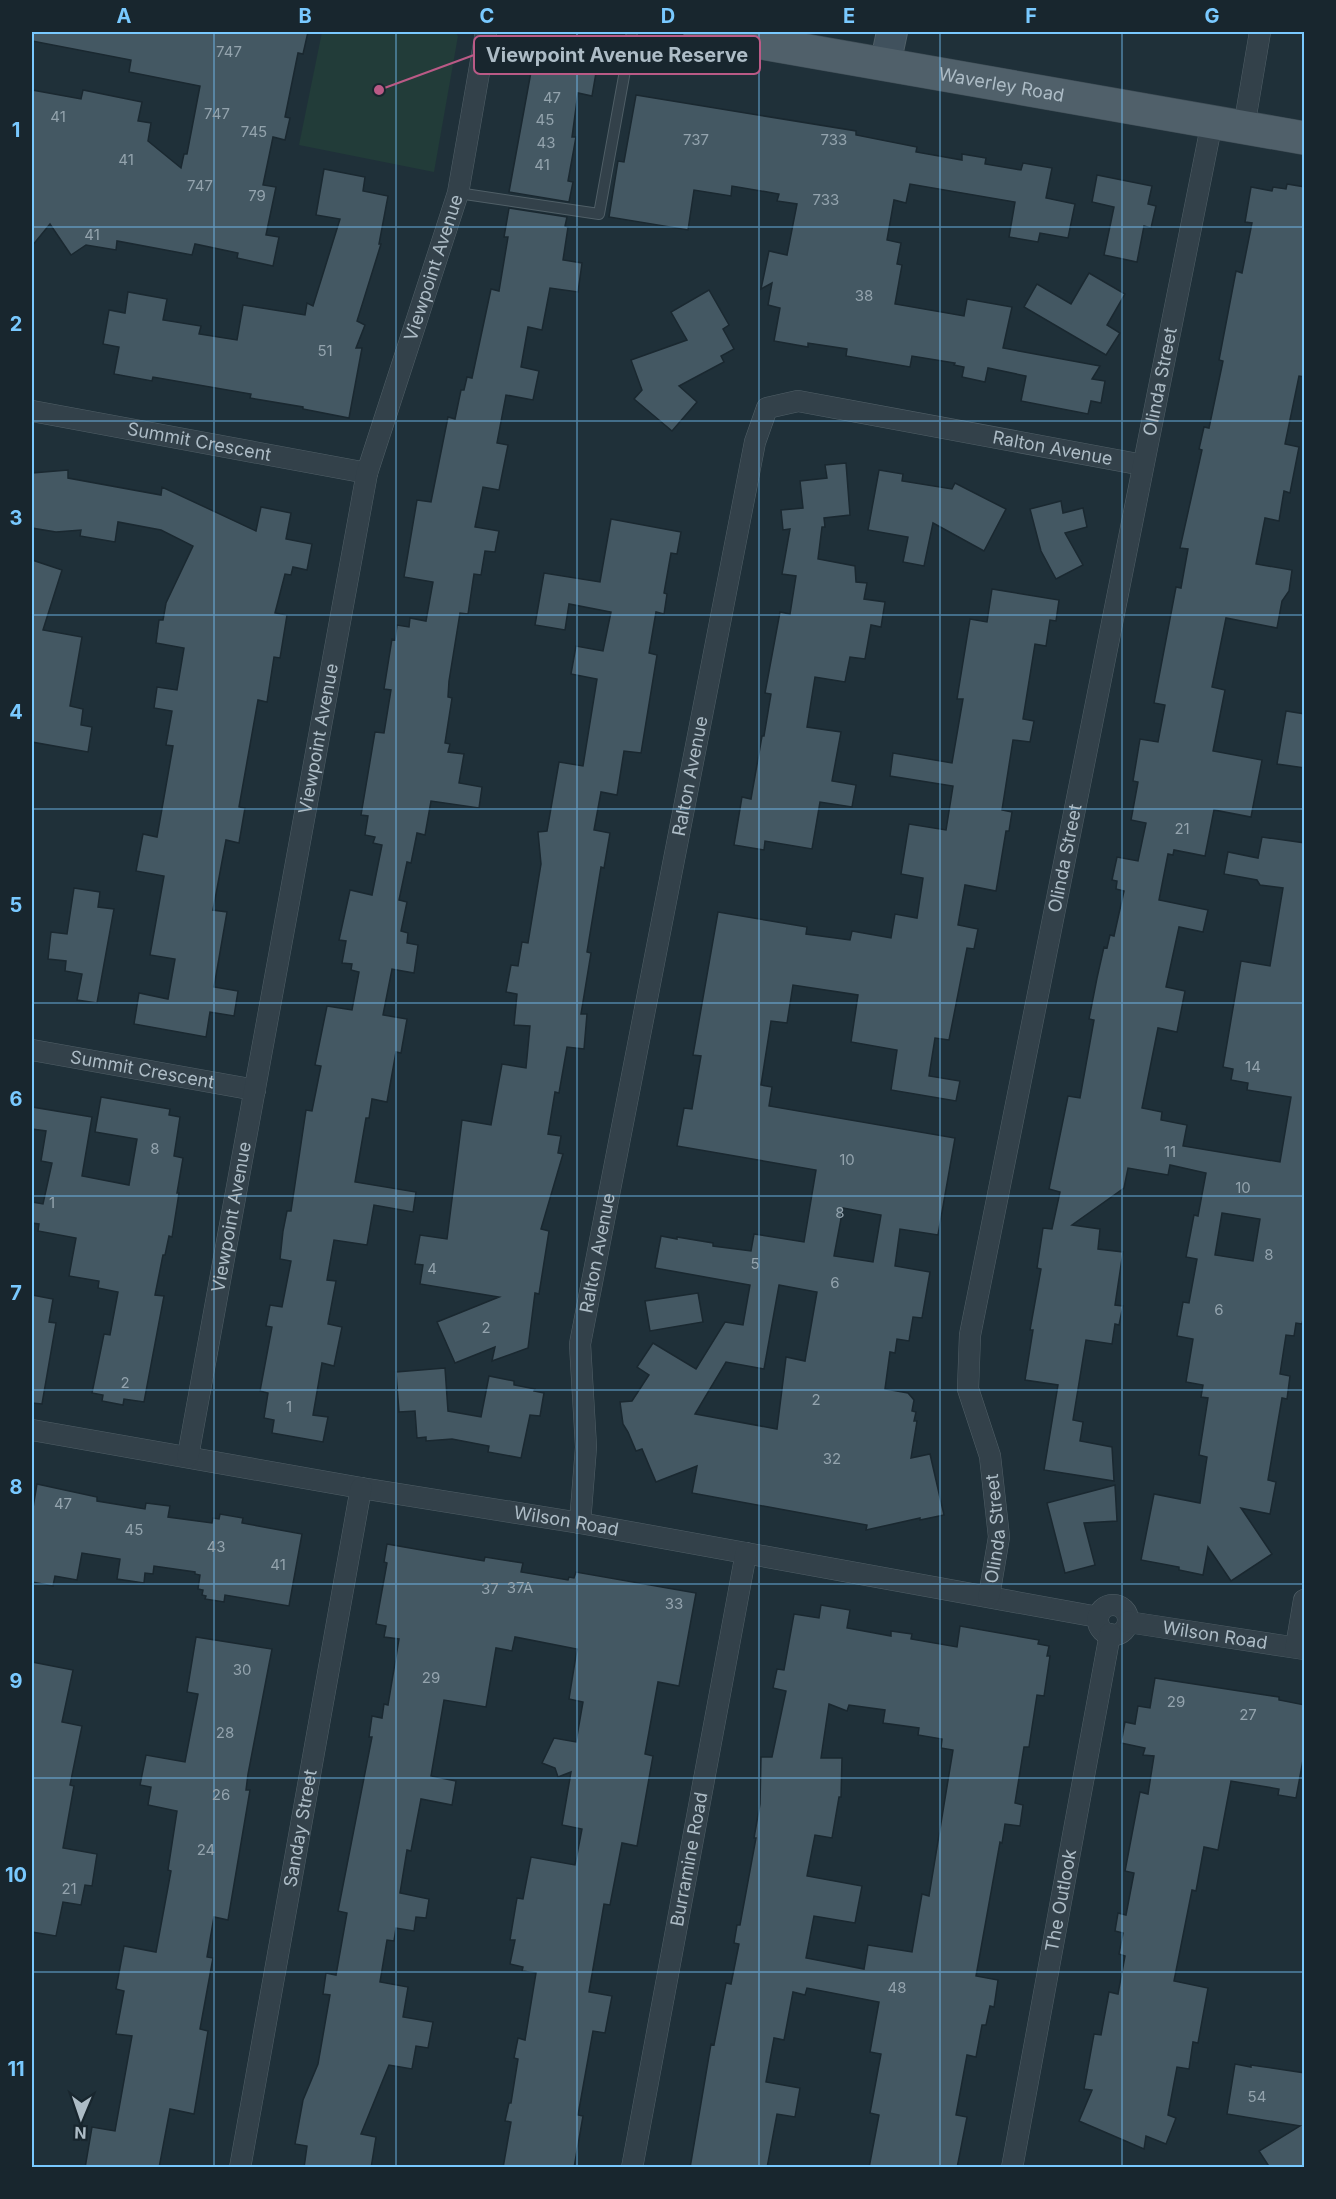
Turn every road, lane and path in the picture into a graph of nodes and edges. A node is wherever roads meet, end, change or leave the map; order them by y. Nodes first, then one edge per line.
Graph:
1 (486, 32) edge
2 (632, 32) edge
3 (700, 32) edge
4 (892, 32) edge
5 (1260, 32) edge
6 (885, 65) junction
7 (1212, 122) junction
8 (1245, 127) junction
9 (1305, 138) edge
10 (458, 193) junction
11 (32, 411) edge
12 (1143, 465) junction
13 (367, 473) junction
14 (32, 1050) edge
15 (255, 1090) junction
16 (32, 1430) edge
17 (188, 1456) junction
18 (362, 1488) junction
19 (580, 1523) junction
20 (746, 1552) junction
21 (989, 1596) junction
22 (1305, 1600) edge
23 (1104, 1626) junction
24 (1300, 1648) edge
25 (240, 2168) edge
26 (633, 2168) edge
27 (1012, 2168) edge

1 - 10 street, Viewpoint Avenue
2 - 10 lane
3 - 6 main road, Waverley Road
4 - 6 street
5 - 8 street
6 - 7 main road, Waverley Road
7 - 8 main road, Waverley Road
7 - 12 street, Olinda Street
8 - 9 main road, Waverley Road
10 - 13 street, Viewpoint Avenue
11 - 13 street, Summit Crescent
12 - 19 street, Ralton Avenue
12 - 21 street, Olinda Street
13 - 15 street, Viewpoint Avenue
14 - 15 street, Summit Crescent
15 - 17 street, Viewpoint Avenue
16 - 17 street, Wilson Road
17 - 18 street, Wilson Road
18 - 19 street, Wilson Road
18 - 25 street, Sanday Street
19 - 20 street, Wilson Road
20 - 21 street, Wilson Road
20 - 26 street, Burramine Road
21 - 23 street, Wilson Road
22 - 24 street
23 - 24 street, Wilson Road
23 - 27 street, The Outlook

